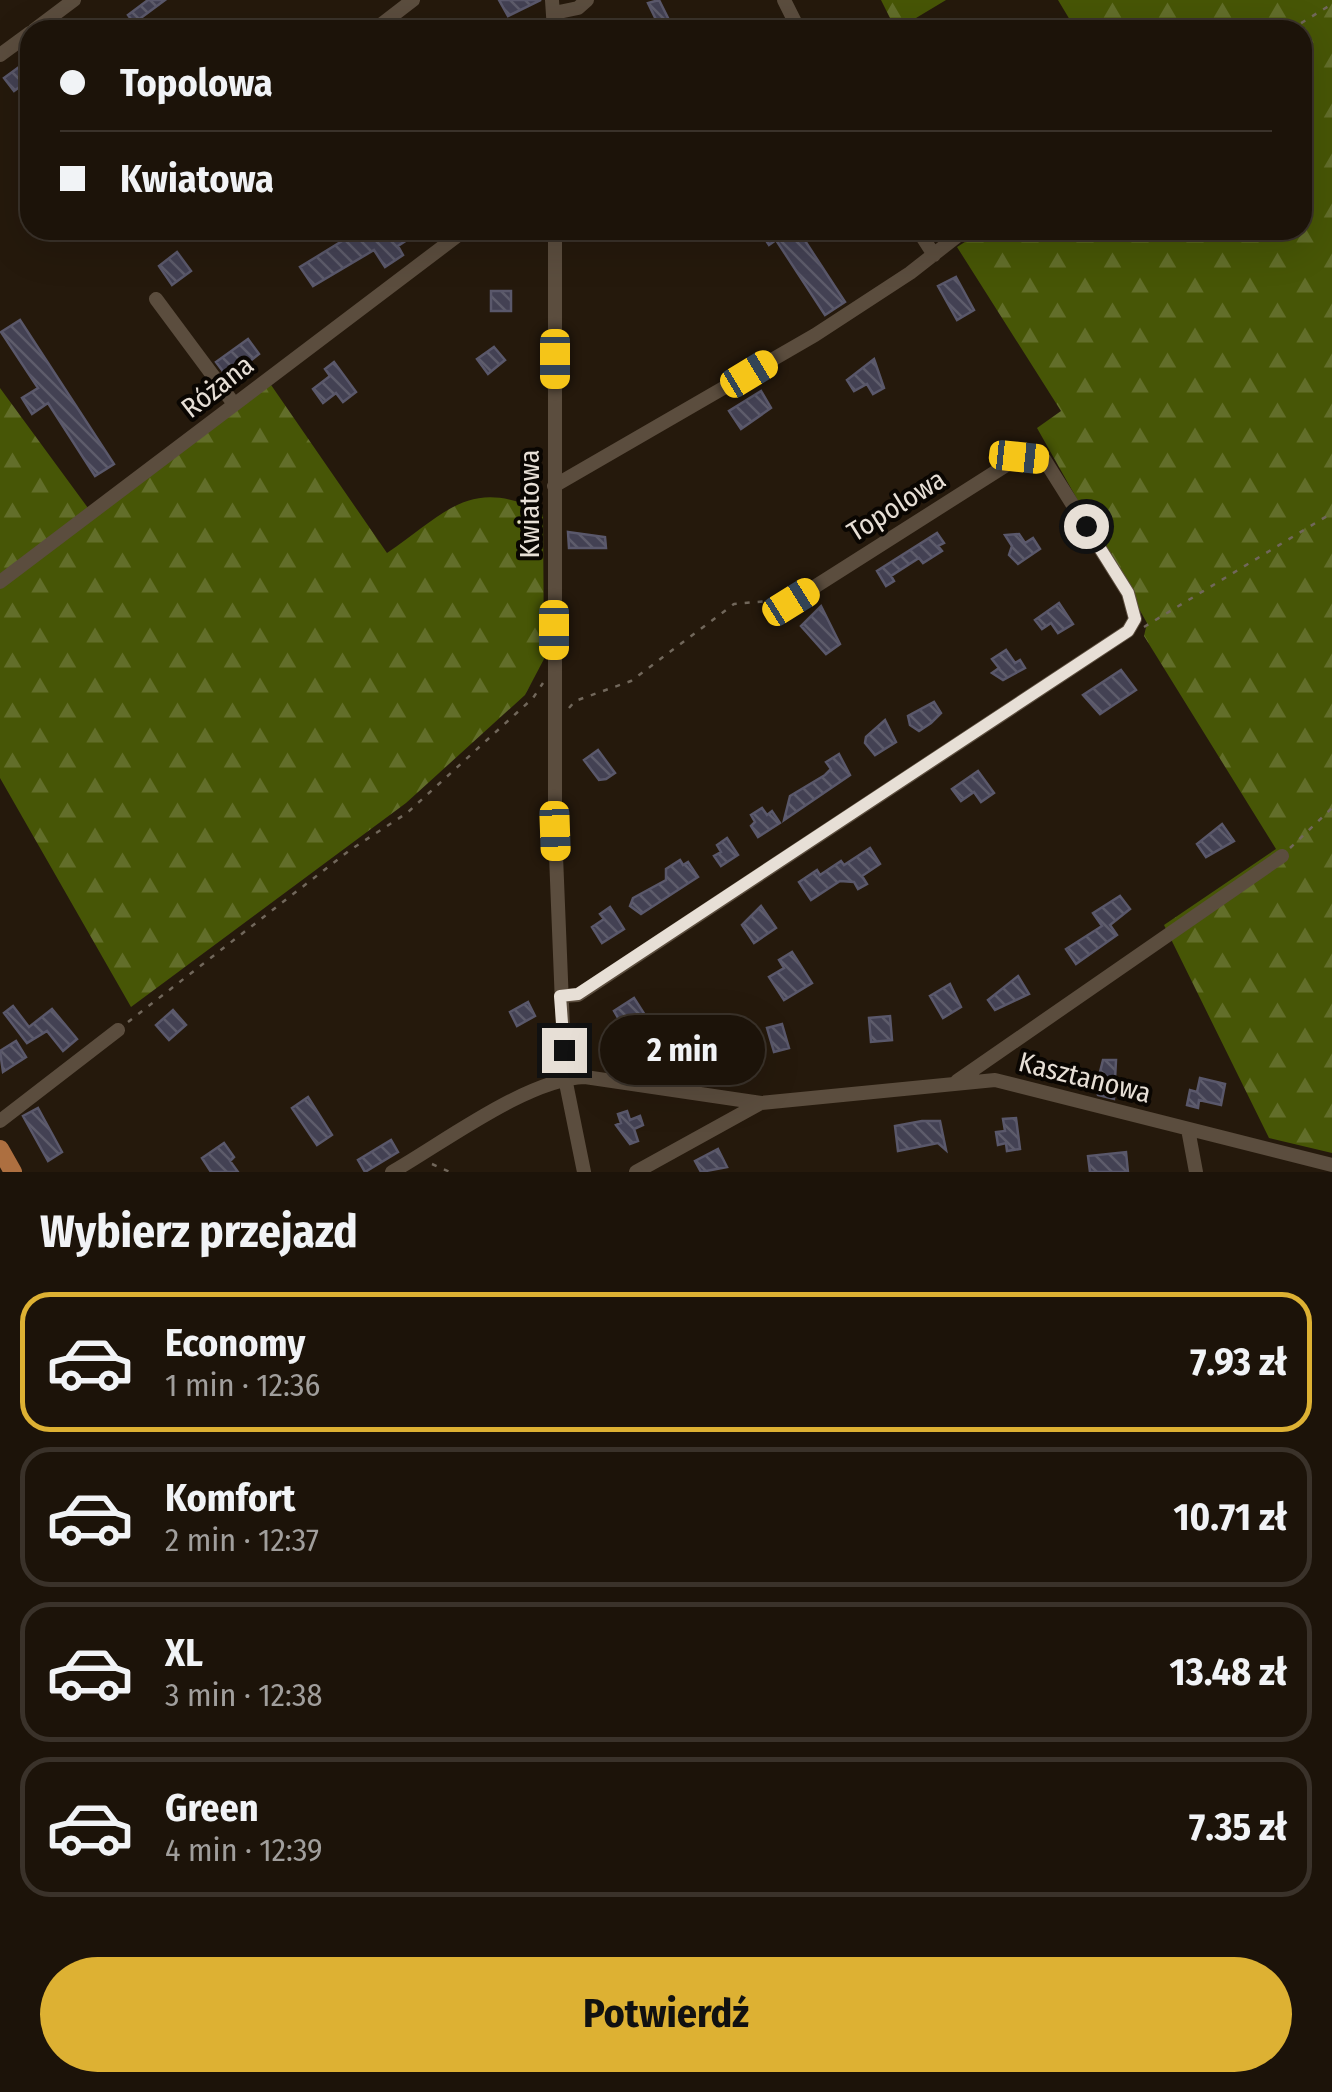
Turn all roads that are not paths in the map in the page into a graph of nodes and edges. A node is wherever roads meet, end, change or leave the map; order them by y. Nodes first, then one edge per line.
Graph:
1 (73, 0) edge
2 (413, 0) edge
3 (588, 0) edge
4 (553, 7) edge
5 (47, 20) edge
6 (387, 20) edge
7 (451, 240) edge
8 (554, 240) edge
9 (924, 240) edge
10 (953, 240) edge
11 (934, 255) junction
12 (156, 300) dead end
13 (234, 404) junction
14 (554, 486) junction
15 (0, 582) edge
16 (775, 612) dead end
17 (1282, 856) road end
18 (560, 996) junction
19 (118, 1030) road end
20 (565, 1078) junction
21 (952, 1084) junction
22 (760, 1103) junction
23 (0, 1121) edge
24 (1188, 1129) junction
25 (0, 1149) edge
26 (1332, 1165) edge
27 (13, 1172) edge
28 (392, 1172) edge
29 (584, 1172) edge
30 (636, 1172) edge
31 (1196, 1172) edge

1 - 5 street
2 - 6 street
3 - 4 street
7 - 13 street, Różana
8 - 14 street, Kwiatowa
9 - 11 street
10 - 11 street
11 - 14 street
12 - 13 street
13 - 15 street, Różana
14 - 18 street, Kwiatowa
16 - 18 street, Topolowa
17 - 21 street
18 - 20 street, Kwiatowa
19 - 23 street
20 - 22 street, Kasztanowa
20 - 28 street
20 - 29 street, Kwiatowa
21 - 22 street, Kasztanowa
21 - 24 street, Kasztanowa
22 - 30 street, Kasztanowa
24 - 26 street, Kasztanowa
24 - 31 street
25 - 27 main road

